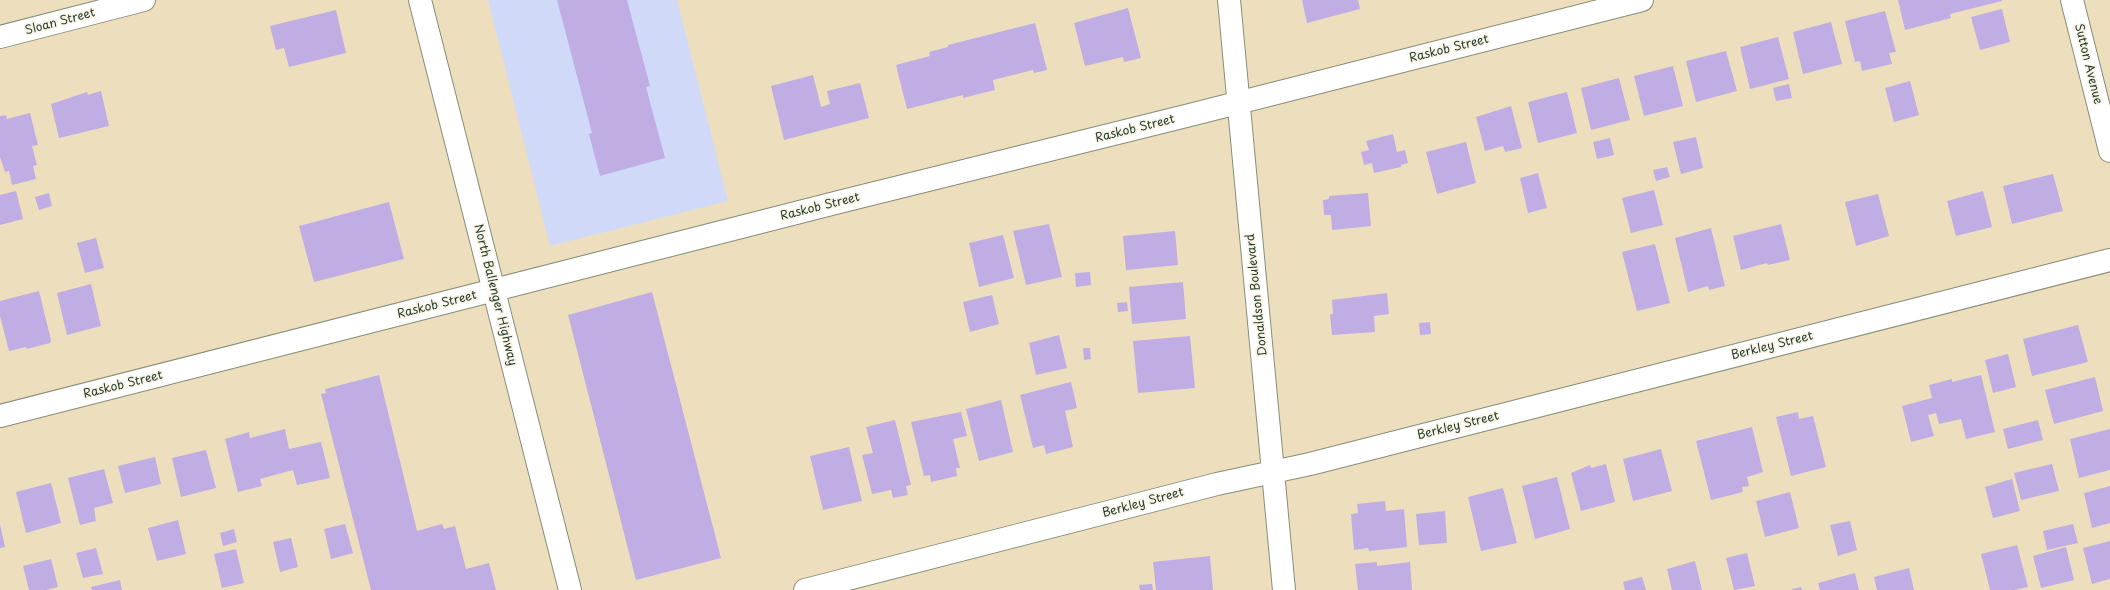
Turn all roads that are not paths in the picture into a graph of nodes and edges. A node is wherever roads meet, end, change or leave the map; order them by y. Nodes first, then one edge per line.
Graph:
1 (144, 0) edge
2 (420, 0) edge
3 (1229, 0) edge
4 (1642, 0) edge
5 (2072, 0) edge
6 (0, 37) edge
7 (1239, 103) junction
8 (2110, 152) edge
9 (2110, 260) edge
10 (494, 291) junction
11 (0, 416) edge
12 (1273, 472) junction
13 (570, 590) edge
14 (805, 590) edge
15 (1284, 590) edge

1 - 6 street, Sloan Street
2 - 10 street, North Ballenger Highway
3 - 7 street, Donaldson Boulevard
4 - 7 street, Raskob Street
5 - 8 street, Sutton Avenue
7 - 10 street, Raskob Street
7 - 12 street, Donaldson Boulevard
9 - 12 street, Berkley Street
10 - 11 street, Raskob Street
10 - 13 street, North Ballenger Highway
12 - 14 street, Berkley Street
12 - 15 street, Donaldson Boulevard

